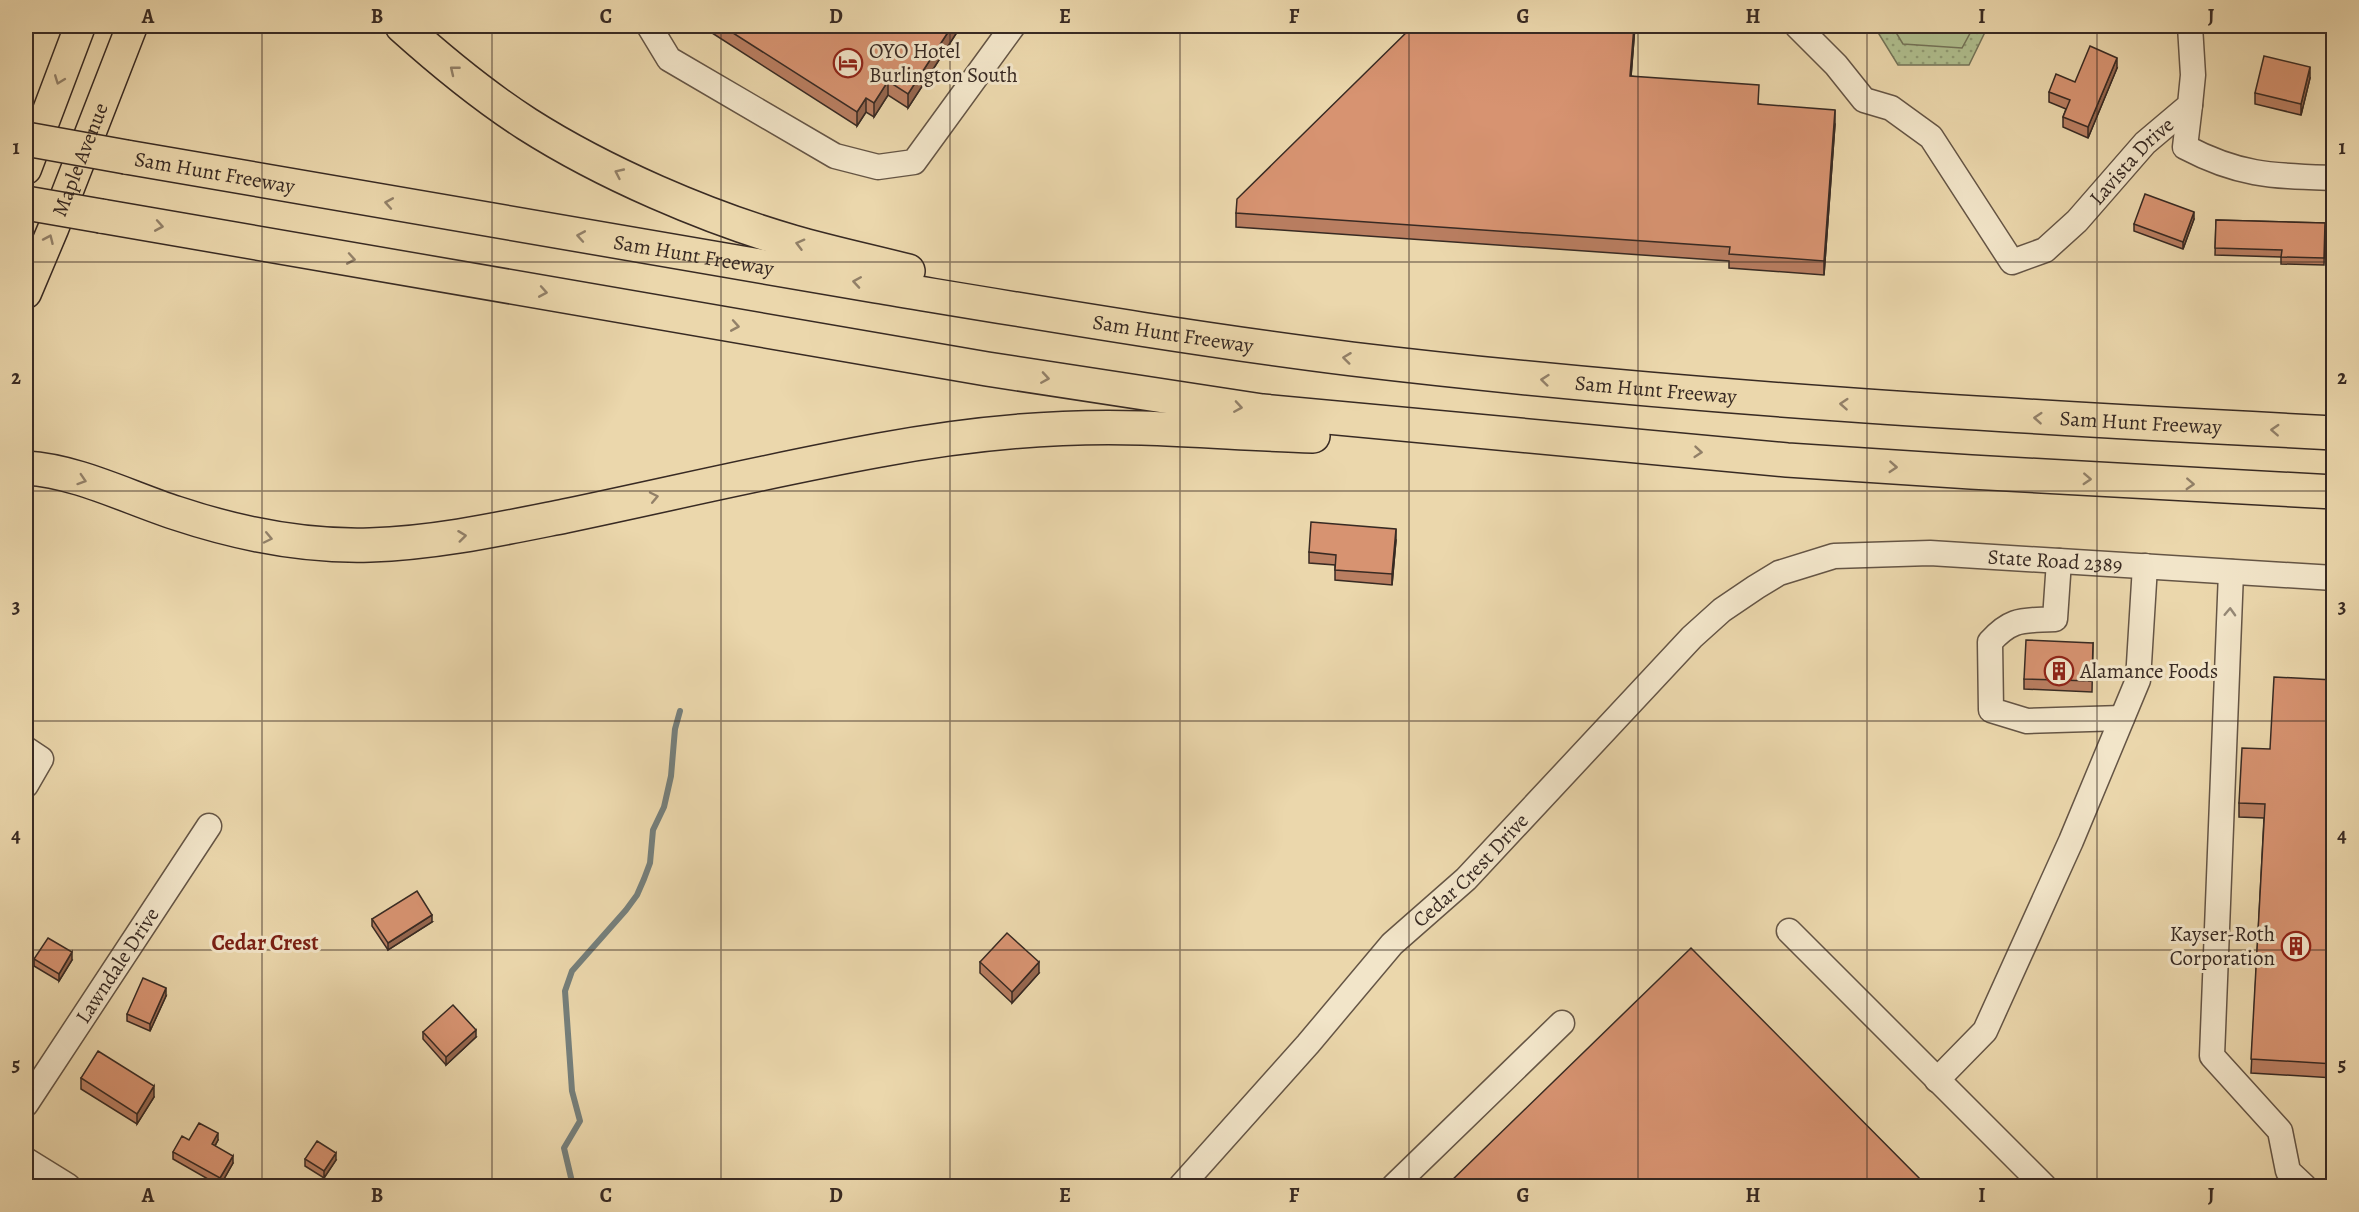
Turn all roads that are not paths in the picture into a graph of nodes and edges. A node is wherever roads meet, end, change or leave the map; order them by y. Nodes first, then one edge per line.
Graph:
1 (80, 26) edge
2 (132, 26) edge
3 (402, 26) edge
4 (649, 26) edge
5 (1013, 26) edge
6 (1797, 26) edge
7 (2190, 26) edge
8 (2190, 105) junction
9 (26, 139) edge
10 (26, 169) edge
11 (2334, 178) edge
12 (26, 202) edge
13 (26, 293) edge
14 (1122, 326) junction
15 (2334, 433) edge
16 (1640, 447) junction
17 (26, 468) edge
18 (2334, 492) edge
19 (2059, 561) junction
20 (2145, 566) junction
21 (2231, 572) junction
22 (1779, 573) joint
23 (2334, 578) edge
24 (2122, 718) junction
25 (26, 749) edge
26 (26, 785) edge
27 (209, 826) dead end
28 (1789, 931) dead end
29 (1562, 1023) dead end
30 (1937, 1080) junction
31 (26, 1104) edge
32 (26, 1160) edge
33 (68, 1186) edge
34 (1181, 1186) edge
35 (1394, 1186) edge
36 (2044, 1186) edge
37 (2304, 1186) edge

1 -> 10 main road
13 -> 2 main road, Maple Avenue
14 -> 3 highway
4 - 5 street
6 - 8 street, Lavista Drive
7 - 8 street, Lavista Drive
8 - 11 street
14 -> 9 highway, Sam Hunt Freeway, bridge
12 -> 16 highway, bridge
15 -> 14 highway, Sam Hunt Freeway
17 -> 16 highway
16 -> 18 highway
19 - 20 street, State Road 2389
19 - 22 street, State Road 2389
19 - 24 street
20 - 21 street, State Road 2389
20 - 24 street
21 - 23 street, State Road 2389
37 -> 21 street
22 - 34 street, Cedar Crest Drive
24 - 30 street
25 - 26 street
27 - 31 street, Lawndale Drive
28 - 30 street
29 - 35 street
30 - 36 street
32 - 33 street

